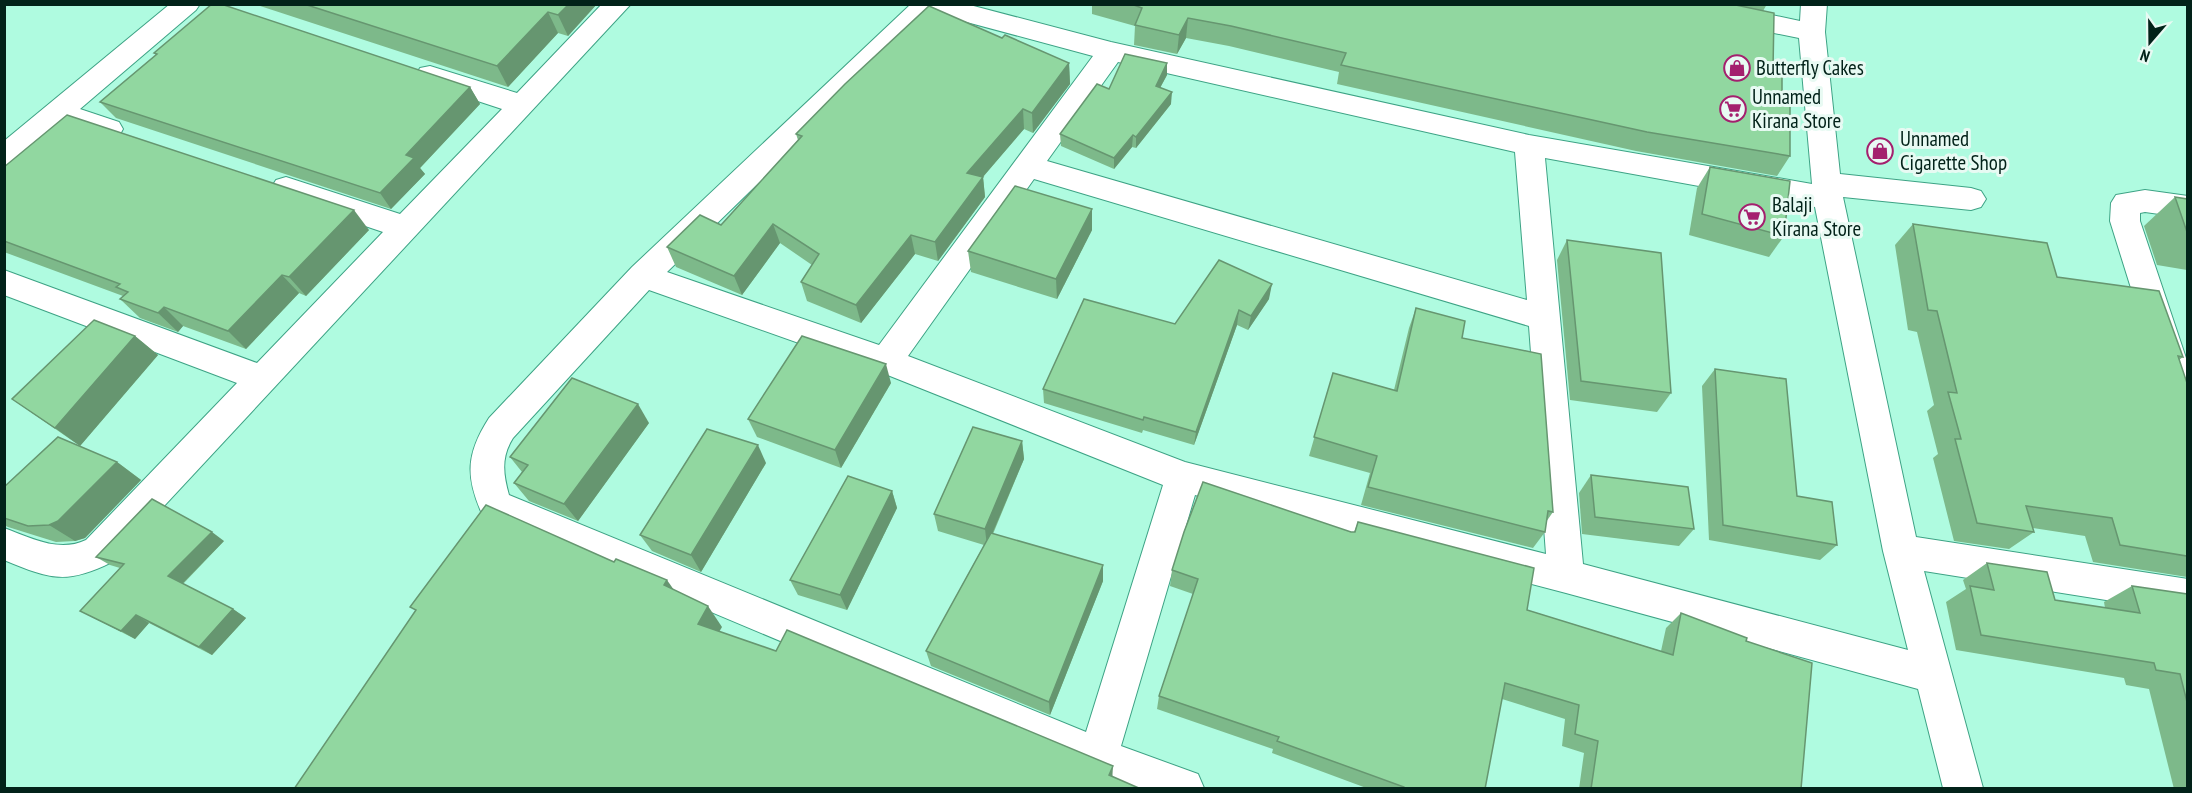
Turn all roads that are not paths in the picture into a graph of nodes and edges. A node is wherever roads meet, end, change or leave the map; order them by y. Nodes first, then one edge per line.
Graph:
1 (187, 4) edge
2 (618, 4) edge
3 (929, 4) edge
4 (1674, 4) edge
5 (1813, 18) edge
6 (1111, 51) junction
7 (408, 68) edge
8 (522, 105) junction
9 (58, 112) junction
10 (136, 138) edge
11 (1529, 145) junction
12 (4, 157) edge
13 (1028, 166) junction
14 (260, 179) edge
15 (1827, 191) junction
16 (1971, 200) dead end
17 (2187, 207) edge
18 (407, 228) junction
19 (643, 276) junction
20 (4, 282) edge
21 (1544, 318) junction
22 (886, 361) junction
23 (264, 379) junction
24 (2187, 416) edge
25 (1183, 477) junction
26 (4, 544) edge
27 (1901, 551) junction
28 (1566, 576) junction
29 (2187, 596) edge
30 (1934, 675) junction
31 (1098, 757) junction
32 (1184, 789) edge
33 (1963, 789) edge

1 - 9 street
2 - 8 street
3 - 6 street
3 - 19 street
4 - 5 street
5 - 15 street
6 - 11 street
6 - 13 street
7 - 8 street
8 - 18 street
9 - 10 street
9 - 12 street
11 - 15 street
11 - 21 street
13 - 21 street
13 - 22 street
14 - 18 street
15 - 16 street
15 - 27 street
17 - 24 street
18 - 23 street
19 - 22 street
19 - 31 street
20 - 23 street
21 - 28 street
22 - 25 street
23 - 26 street
25 - 28 street
25 - 31 street
27 - 29 street
27 - 30 street
28 - 30 street
30 - 33 street
31 - 32 street

